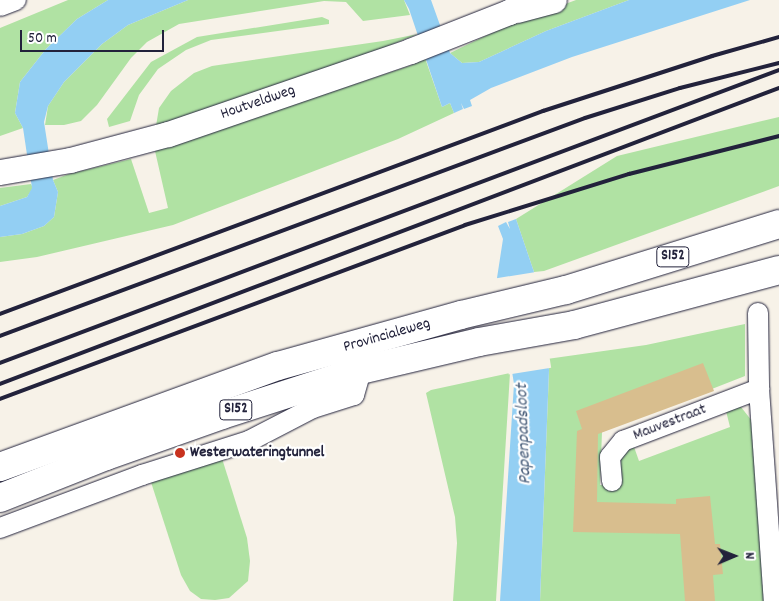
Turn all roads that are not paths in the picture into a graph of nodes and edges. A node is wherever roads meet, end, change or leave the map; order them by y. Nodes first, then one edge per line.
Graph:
1 (16, 0) edge
2 (533, 0) edge
3 (554, 0) edge
4 (0, 6) edge
5 (510, 12) junction
6 (6, 171) edge
7 (779, 224) edge
8 (779, 270) edge
9 (758, 313) dead end
10 (361, 370) junction
11 (760, 390) junction
12 (0, 466) edge
13 (612, 481) dead end
14 (0, 498) edge
15 (0, 528) edge
16 (774, 601) edge

1 - 4 street
2 - 5 street, Houtveldweg
3 - 5 street, Houtveldweg
5 - 6 street, Houtveldweg
7 - 12 main road, Provincialeweg / S152
8 - 10 main road, Provincialeweg / S152
9 - 11 street
10 - 14 main road, Provincialeweg / S152
10 - 15 street, Provincialeweg
11 - 13 street, Mauvestraat
11 - 16 street

